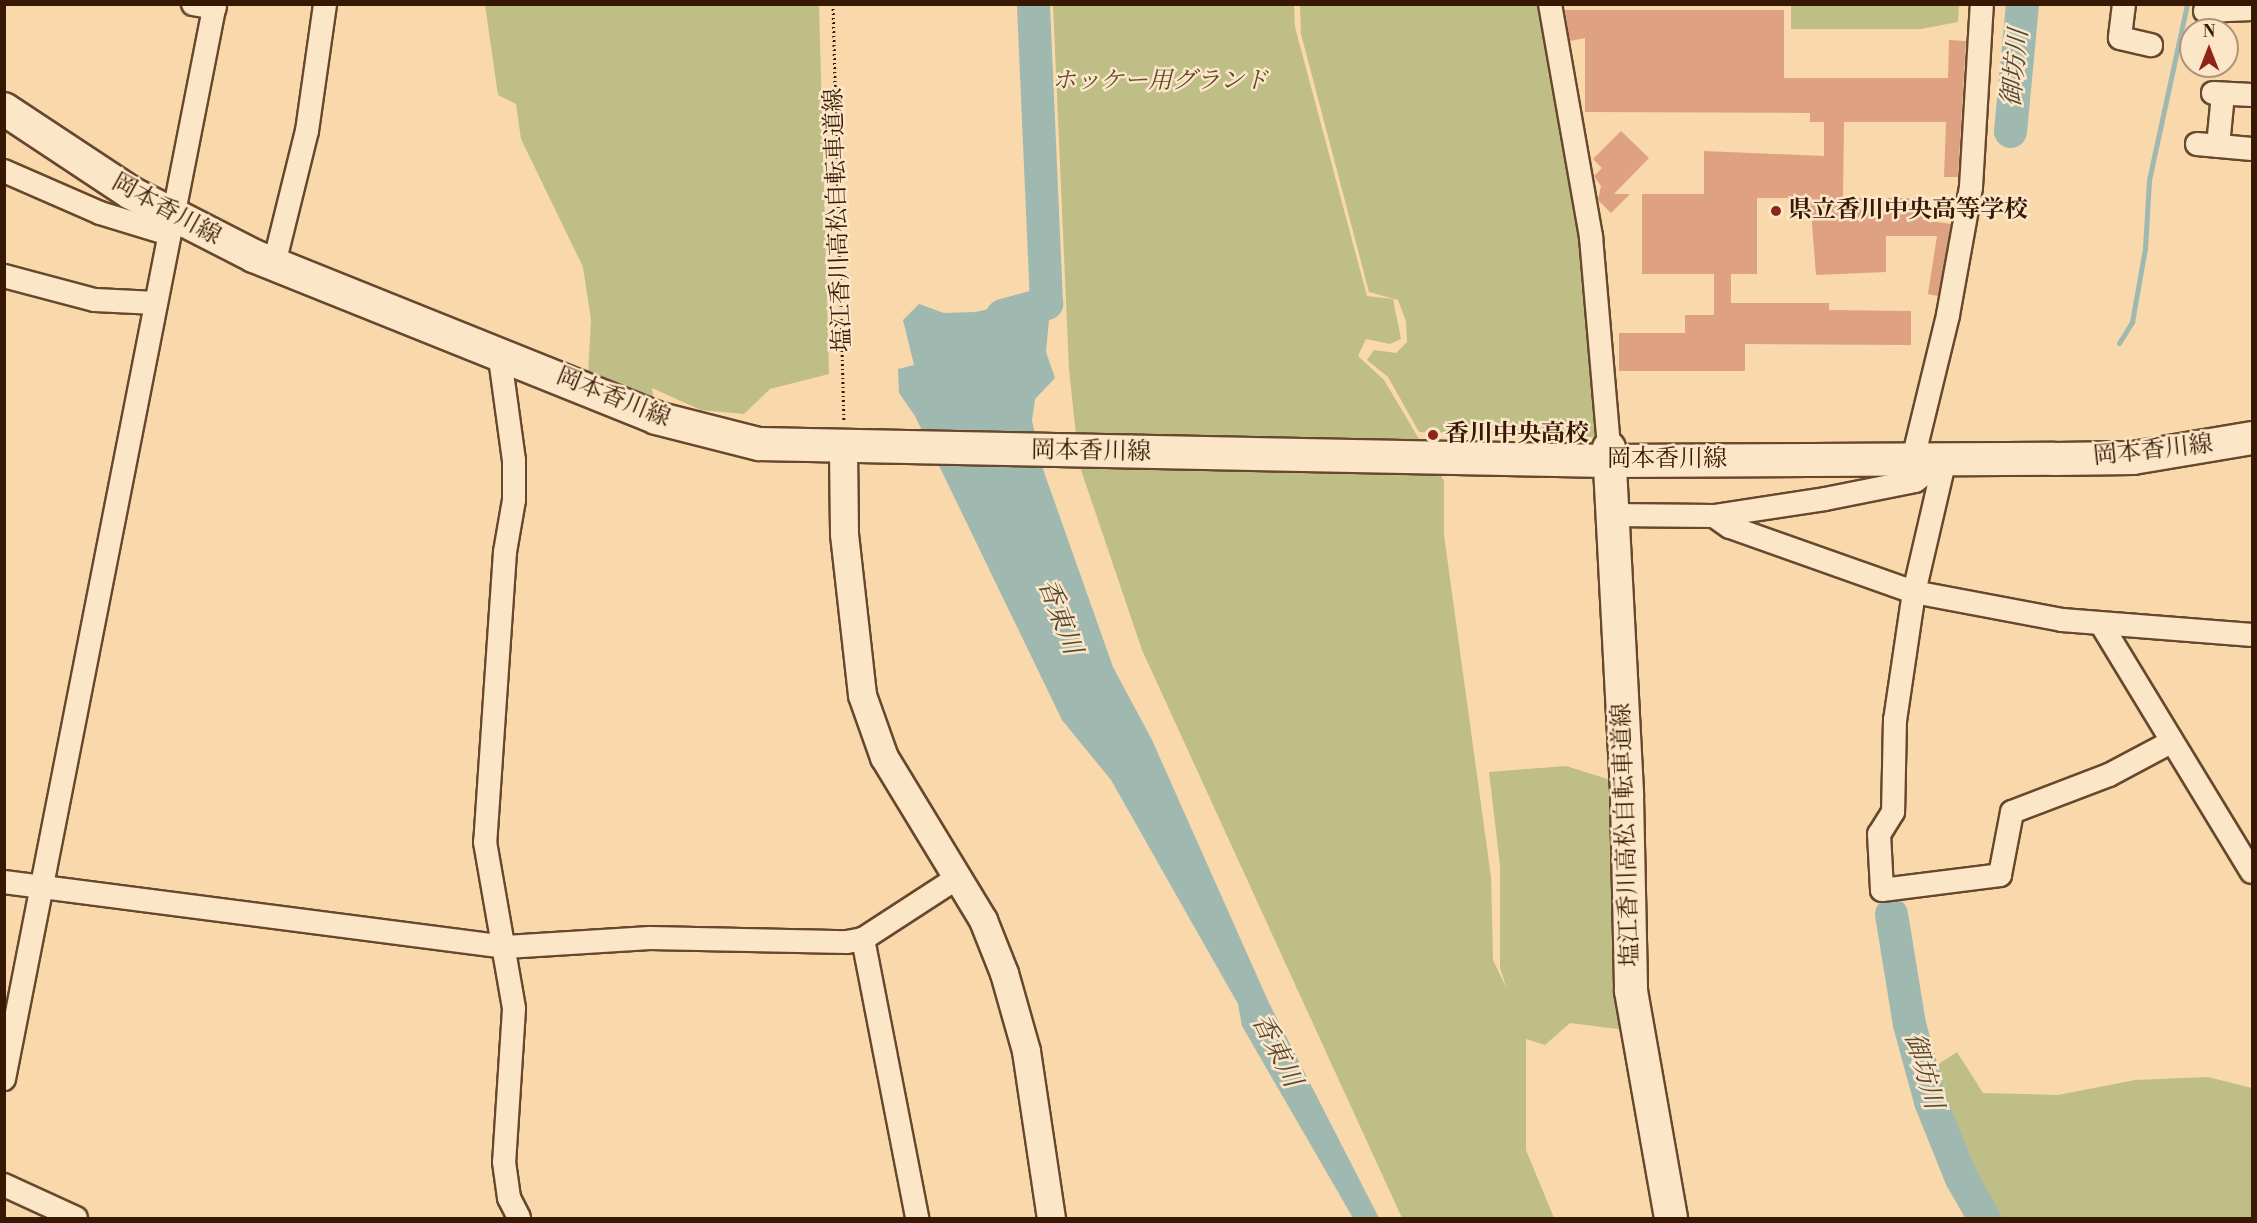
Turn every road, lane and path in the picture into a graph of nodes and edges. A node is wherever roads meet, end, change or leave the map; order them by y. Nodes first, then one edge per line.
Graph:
1 (325, 4) edge
2 (833, 4) edge
3 (1550, 4) edge
4 (1982, 4) edge
5 (2124, 4) edge
6 (208, 6) edge
7 (2253, 9) edge
8 (2205, 11) dead end
9 (2151, 45) dead end
10 (2253, 95) edge
11 (4, 109) edge
12 (2253, 149) edge
13 (4, 171) edge
14 (172, 225) junction
15 (274, 264) junction
16 (4, 276) edge
17 (156, 303) junction
18 (499, 351) junction
19 (844, 436) junction
20 (2253, 438) edge
21 (1608, 455) junction
22 (1913, 459) junction
23 (1945, 459) junction
24 (1610, 515) junction
25 (1714, 516) junction
26 (1914, 592) junction
27 (2101, 624) junction
28 (2253, 635) edge
29 (2172, 742) junction
30 (2253, 872) edge
31 (957, 878) junction
32 (4, 882) edge
33 (42, 887) junction
34 (863, 939) junction
35 (506, 947) junction
36 (4, 1078) edge
37 (4, 1185) edge
38 (76, 1218) edge
39 (519, 1218) edge
40 (917, 1218) edge
41 (1051, 1218) edge
42 (1671, 1218) edge

1 - 15 street
2 - 19 path, 塩江香川高松自転車道線
3 - 21 street
4 - 22 street
5 - 9 street
6 - 14 street
7 - 8 street
10 - 12 street
11 - 14 main road, 岡本香川線
13 - 14 street
14 - 15 main road, 岡本香川線
14 - 17 street
15 - 18 main road, 岡本香川線
16 - 17 street
17 - 33 street
18 - 19 main road, 岡本香川線
18 - 35 street
19 - 21 main road, 岡本香川線
19 - 31 street
20 - 23 main road, 岡本香川線
21 - 22 main road, 岡本香川線
21 - 24 main road, 塩江香川高松自転車道線
22 - 23 main road, 岡本香川線
23 - 25 street
23 - 26 street
24 - 25 street
24 - 42 main road, 塩江香川高松自転車道線
25 - 26 street
26 - 27 street
26 - 29 street
27 - 28 street
27 - 29 street
29 - 30 street
31 - 34 street
31 - 41 street
32 - 33 street
33 - 35 street
33 - 36 street
34 - 35 street
34 - 40 street
35 - 39 street
37 - 38 street

